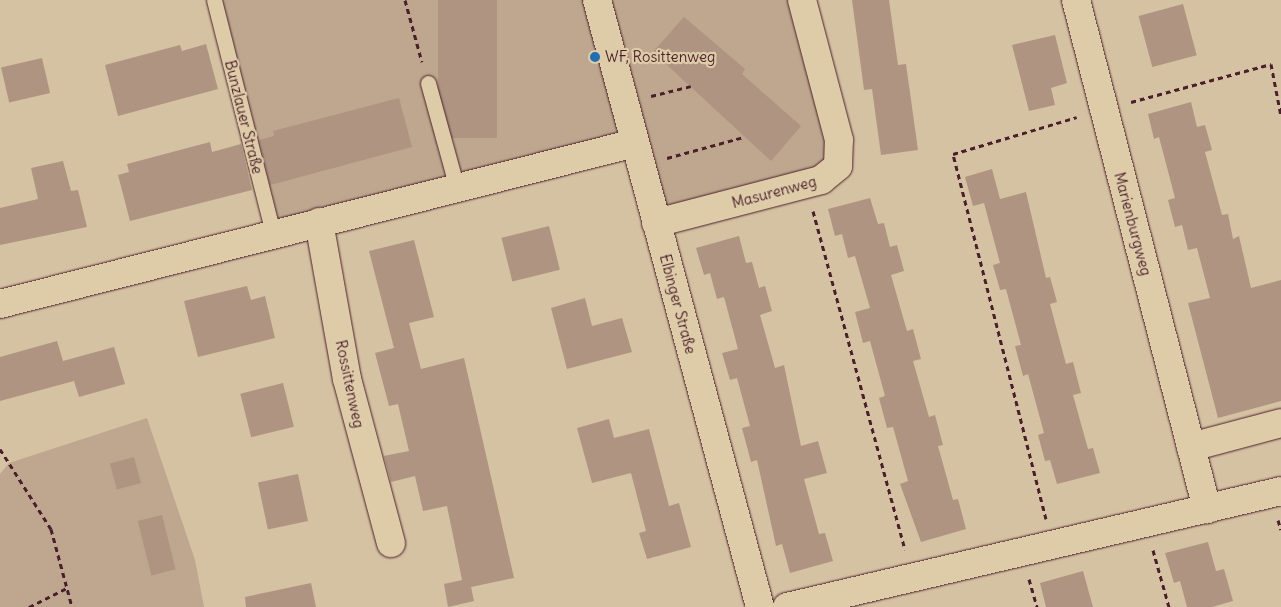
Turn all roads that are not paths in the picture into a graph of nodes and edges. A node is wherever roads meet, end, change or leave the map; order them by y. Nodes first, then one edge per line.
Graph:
1 (214, 0) edge
2 (597, 0) edge
3 (802, 0) edge
4 (1076, 0) edge
5 (428, 83) road end
6 (638, 154) junction
7 (457, 188) junction
8 (320, 222) junction
9 (656, 223) junction
10 (273, 233) junction
11 (0, 304) edge
12 (1281, 423) edge
13 (1191, 447) junction
14 (1281, 491) edge
15 (1207, 509) junction
16 (391, 543) dead end
17 (760, 607) edge
18 (787, 607) edge

1 - 10 lane, Bunzlauer Straße
2 - 6 street, Elbinger Straße
3 - 9 street, Masurenweg
4 - 13 street, Marienburgweg
5 - 7 lane
6 - 7 street
6 - 9 street, Elbinger Straße
7 - 8 street
8 - 10 street
8 - 16 street, Rossittenweg
9 - 17 street, Elbinger Straße
10 - 11 street
12 - 13 street
13 - 15 street, Marienburgweg
14 - 15 street
15 - 18 street

